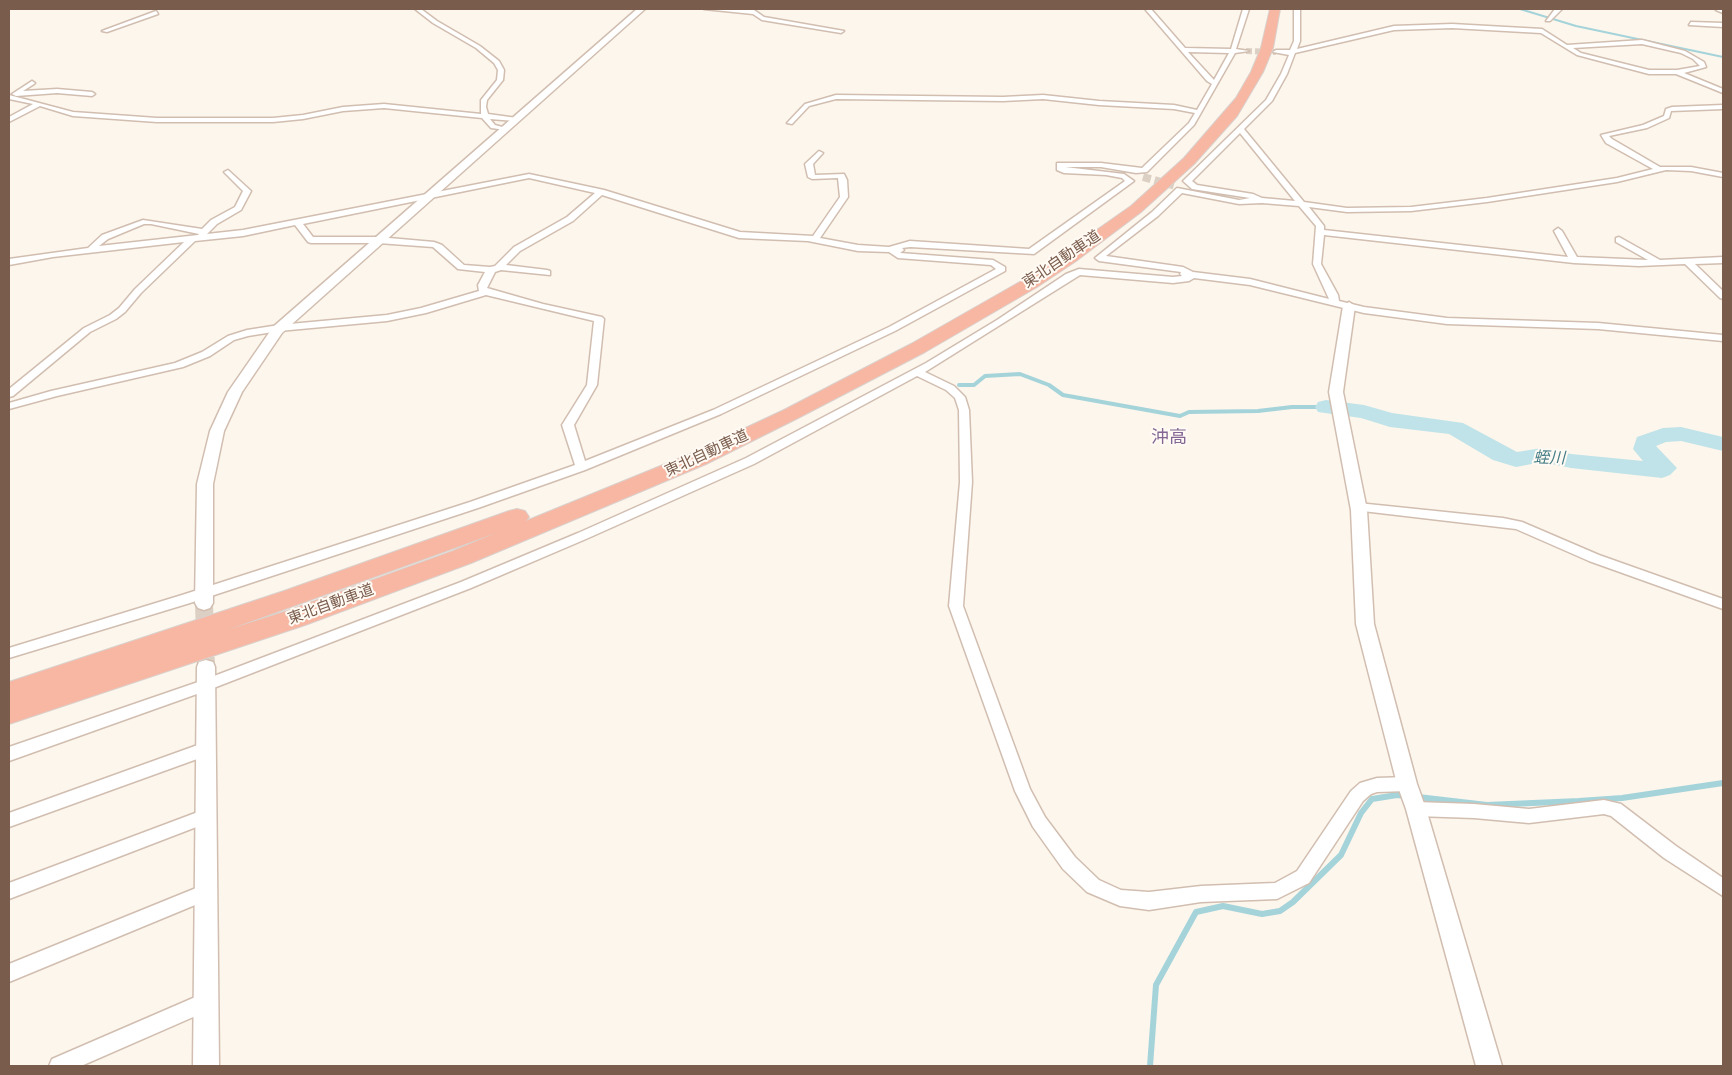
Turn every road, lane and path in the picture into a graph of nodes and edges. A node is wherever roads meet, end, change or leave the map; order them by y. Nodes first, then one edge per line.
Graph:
1 (148, 9) edge
2 (418, 9) edge
3 (640, 9) edge
4 (707, 9) edge
5 (1148, 9) edge
6 (1246, 9) edge
7 (1265, 9) edge
8 (1275, 9) edge
9 (1297, 9) edge
10 (1718, 9) edge
11 (1554, 10) edge
12 (1723, 11) edge
13 (1548, 20) dead end
14 (1691, 24) dead end
15 (1723, 25) edge
16 (841, 31) dead end
17 (104, 32) dead end
18 (1566, 47) junction
19 (1184, 50) junction
20 (1233, 50) junction
21 (1246, 51) tunnel mouth
22 (1276, 52) tunnel mouth
23 (1291, 53) junction
24 (1677, 72) junction
25 (32, 83) dead end
26 (1215, 83) junction
27 (1723, 92) edge
28 (92, 94) dead end
29 (10, 96) edge
30 (38, 104) junction
31 (1723, 107) edge
32 (1199, 112) junction
33 (485, 115) junction
34 (518, 117) junction
35 (9, 120) edge
36 (790, 123) dead end
37 (504, 129) junction
38 (1240, 129) junction
39 (819, 153) dead end
40 (1059, 168) junction
41 (1658, 169) junction
42 (228, 172) dead end
43 (1723, 175) edge
44 (1143, 177) tunnel mouth
45 (1176, 186) tunnel mouth
46 (601, 192) junction
47 (426, 197) junction
48 (1259, 200) junction
49 (1303, 204) junction
50 (297, 222) junction
51 (1320, 232) junction
52 (1558, 232) dead end
53 (199, 236) junction
54 (815, 239) junction
55 (378, 240) junction
56 (1619, 240) dead end
57 (90, 249) junction
58 (892, 249) junction
59 (982, 256) dead end
60 (1574, 260) junction
61 (1723, 260) edge
62 (9, 262) edge
63 (1658, 262) junction
64 (1687, 262) junction
65 (1079, 264) dead end
66 (495, 268) junction
67 (547, 273) dead end
68 (1191, 275) junction
69 (486, 292) junction
70 (1723, 296) edge
71 (1334, 302) junction
72 (1349, 306) junction
73 (279, 328) junction
74 (1723, 338) edge
75 (917, 372) junction
76 (9, 394) edge
77 (9, 406) edge
78 (581, 467) junction
79 (1358, 507) junction
80 (203, 598) junction
81 (294, 598) junction
82 (1723, 604) edge
83 (9, 652) edge
84 (206, 676) junction
85 (9, 682) edge
86 (9, 693) edge
87 (9, 712) edge
88 (206, 748) junction
89 (9, 754) edge
90 (1411, 796) junction
91 (206, 816) junction
92 (9, 820) edge
93 (1723, 888) edge
94 (9, 891) edge
95 (206, 892) junction
96 (9, 973) edge
97 (207, 1000) junction
98 (59, 1066) edge
99 (206, 1066) edge
100 (1489, 1066) edge

1 - 17 street
2 - 33 street
3 - 34 street
4 - 16 street
5 - 19 street
6 - 20 street
7 - 81 highway, 東北自動車道
8 - 87 highway, 東北自動車道
9 - 23 street
10 - 12 street
11 - 13 street
14 - 15 street
18 - 23 street
18 - 24 street
18 - 24 street
19 - 20 street
19 - 26 street
20 - 21 street
20 - 26 street
22 - 23 street
23 - 38 street
24 - 27 street
25 - 29 street
26 - 32 street
28 - 29 street
29 - 30 street
30 - 33 street
30 - 35 street
31 - 41 street
32 - 36 street
32 - 40 street
33 - 34 street
33 - 37 street
34 - 37 street
37 - 47 street
38 - 48 street
38 - 49 street
39 - 54 street
40 - 44 street
40 - 58 street
41 - 43 street
41 - 49 street
42 - 53 street
45 - 48 street
46 - 47 street
46 - 54 street
46 - 66 street
47 - 50 street
47 - 55 street
48 - 49 street
48 - 68 street
49 - 51 street
50 - 53 street
50 - 55 street
51 - 60 street
51 - 71 street
52 - 60 street
53 - 57 street
53 - 57 street
53 - 76 street
54 - 58 street
55 - 66 street
55 - 73 street
56 - 63 street
57 - 62 street
58 - 59 street
58 - 78 street
60 - 63 street
61 - 64 street
63 - 64 street
64 - 70 street
65 - 68 street
66 - 67 street
66 - 69 street
68 - 71 street
68 - 75 street
69 - 73 street
69 - 78 street
71 - 72 street
72 - 74 street
72 - 79 street
73 - 77 street
73 - 80 street
75 - 84 street
75 - 90 street
78 - 80 street
79 - 82 street
79 - 90 street
80 - 83 street
81 - 85 highway
81 - 86 highway, 東北自動車道
84 - 88 street
84 - 89 street
88 - 91 street
88 - 92 street
90 - 93 street
90 - 100 street
91 - 94 street
91 - 95 street
95 - 96 street
95 - 97 street
97 - 98 street
97 - 99 street

